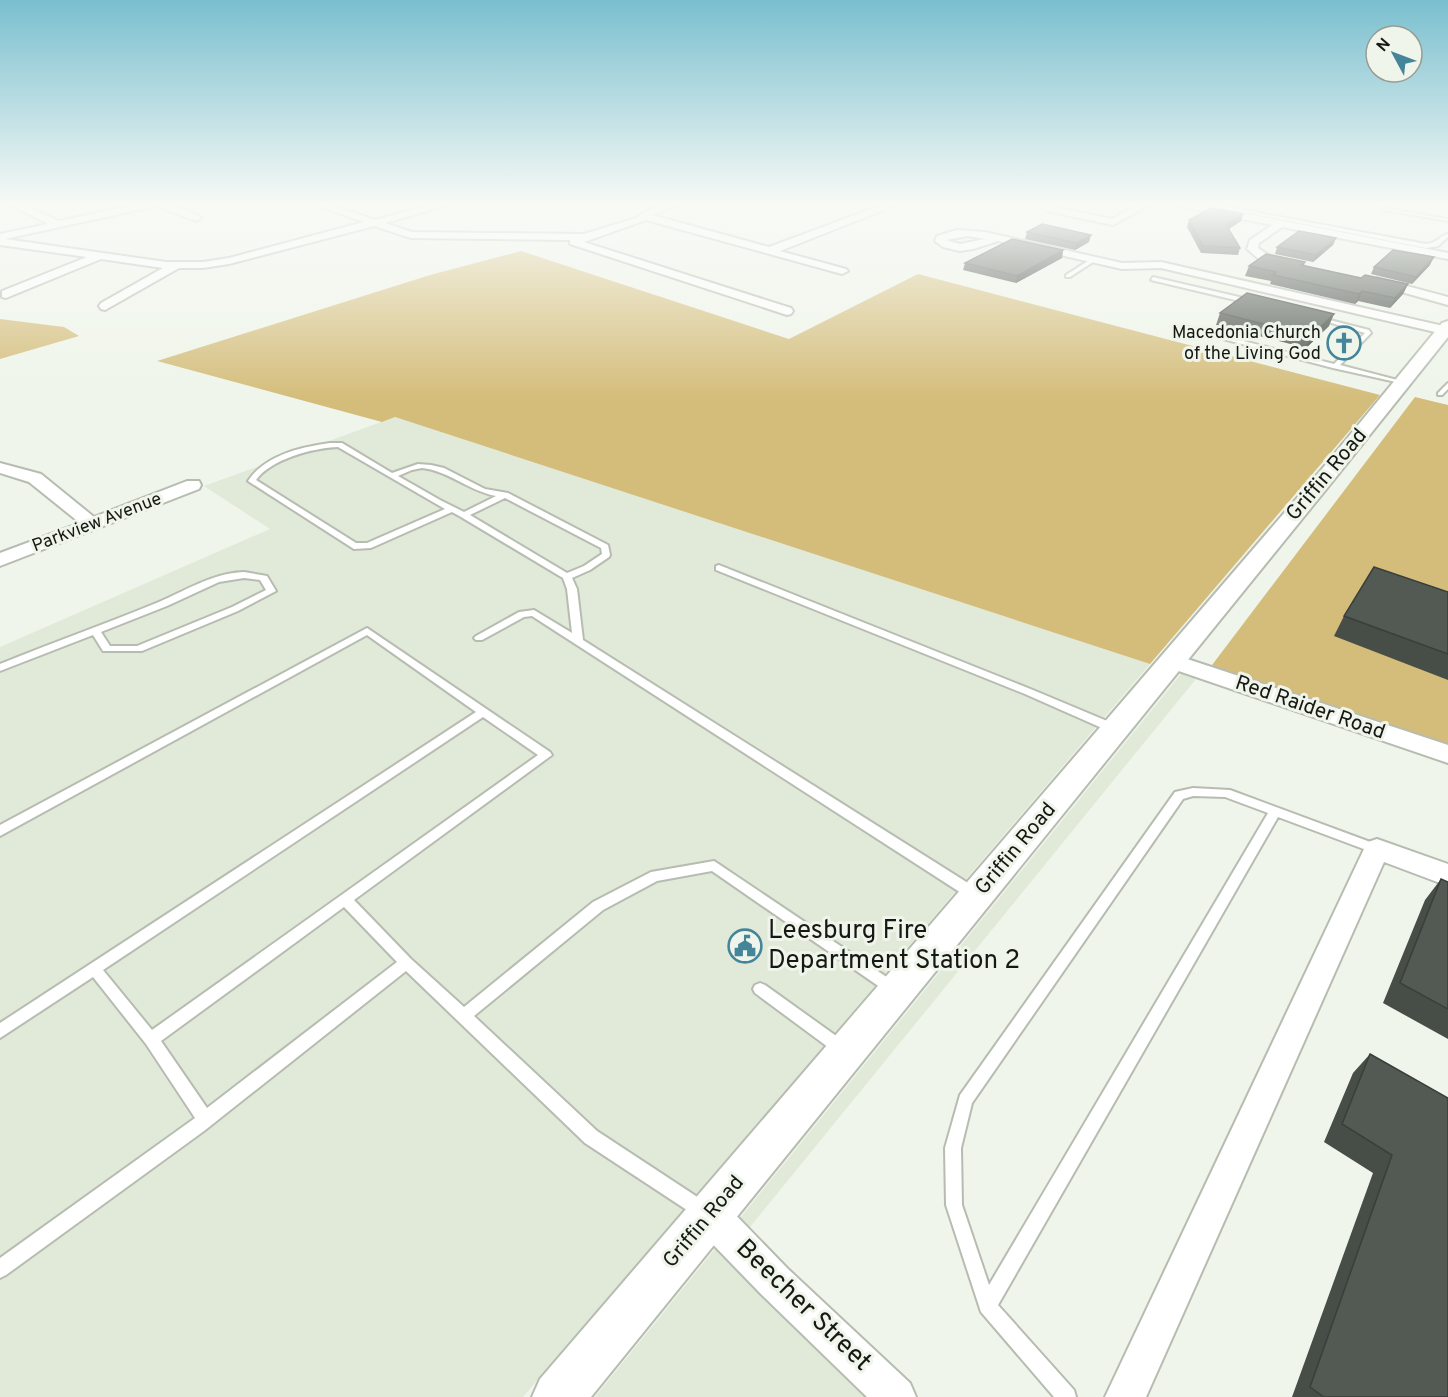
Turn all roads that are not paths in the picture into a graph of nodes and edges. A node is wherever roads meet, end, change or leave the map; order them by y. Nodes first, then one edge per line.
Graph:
1 (68, 269) edge
2 (169, 269) edge
3 (659, 269) edge
4 (835, 269) edge
5 (1079, 269) edge
6 (1180, 269) edge
7 (842, 271) dead end
8 (1068, 276) dead end
9 (1214, 277) junction
10 (1153, 279) dead end
11 (1363, 279) edge
12 (1197, 290) junction
13 (6, 294) dead end
14 (1255, 303) edge
15 (105, 306) dead end
16 (787, 310) dead end
17 (1313, 316) edge
18 (1447, 322) edge
19 (1188, 328) dead end
20 (1335, 367) junction
21 (1403, 383) junction
22 (1448, 385) edge
23 (1440, 394) dead end
24 (0, 468) edge
25 (390, 476) junction
26 (193, 485) dead end
27 (505, 495) junction
28 (452, 509) junction
29 (464, 515) junction
30 (92, 524) junction
31 (0, 561) edge
32 (719, 568) dead end
33 (567, 577) junction
34 (96, 631) junction
35 (479, 638) dead end
36 (578, 641) junction
37 (1172, 661) junction
38 (0, 668) edge
39 (483, 712) junction
40 (1115, 730) junction
41 (1448, 754) edge
42 (1276, 812) junction
43 (0, 831) edge
44 (1377, 849) junction
45 (1448, 876) edge
46 (976, 896) junction
47 (346, 900) junction
48 (406, 963) junction
49 (94, 969) junction
50 (760, 989) dead end
51 (897, 991) junction
52 (464, 1016) junction
53 (0, 1031) edge
54 (151, 1039) junction
55 (846, 1052) junction
56 (205, 1119) junction
57 (710, 1215) junction
58 (0, 1269) edge
59 (987, 1306) junction
60 (558, 1397) edge
61 (896, 1397) edge
62 (1067, 1397) edge
63 (1125, 1397) edge

1 - 13 street
2 - 15 street
3 - 16 street
4 - 7 street
5 - 8 lane
6 - 9 street
9 - 12 lane
9 - 18 street
10 - 12 lane
11 - 18 street
12 - 14 lane
17 - 20 lane
18 - 21 street, Griffin Road
19 - 20 lane
20 - 21 lane
21 - 37 street, Griffin Road
22 - 23 lane
24 - 30 street
25 - 27 lane
25 - 28 lane
25 - 28 lane
26 - 30 street, Parkview Avenue
27 - 29 lane
27 - 33 lane
28 - 29 lane
29 - 33 lane
30 - 31 street, Parkview Avenue
32 - 40 lane
33 - 36 lane
34 - 34 lane
34 - 38 lane
35 - 36 lane
36 - 46 lane
37 - 40 street, Griffin Road
37 - 41 street, Red Raider Road
39 - 43 lane
39 - 47 lane
39 - 49 lane
40 - 46 street, Griffin Road
42 - 44 lane
42 - 59 lane
42 - 59 lane
44 - 45 street
44 - 63 street
46 - 51 street, Griffin Road
47 - 48 lane
47 - 54 lane
48 - 52 lane
48 - 56 lane
49 - 53 lane
49 - 54 lane
50 - 55 lane
51 - 52 lane
51 - 55 street, Griffin Road
52 - 57 lane
54 - 56 lane
55 - 57 street, Griffin Road
56 - 58 lane
57 - 60 street, Griffin Road
57 - 61 street, Beecher Street
59 - 62 lane

